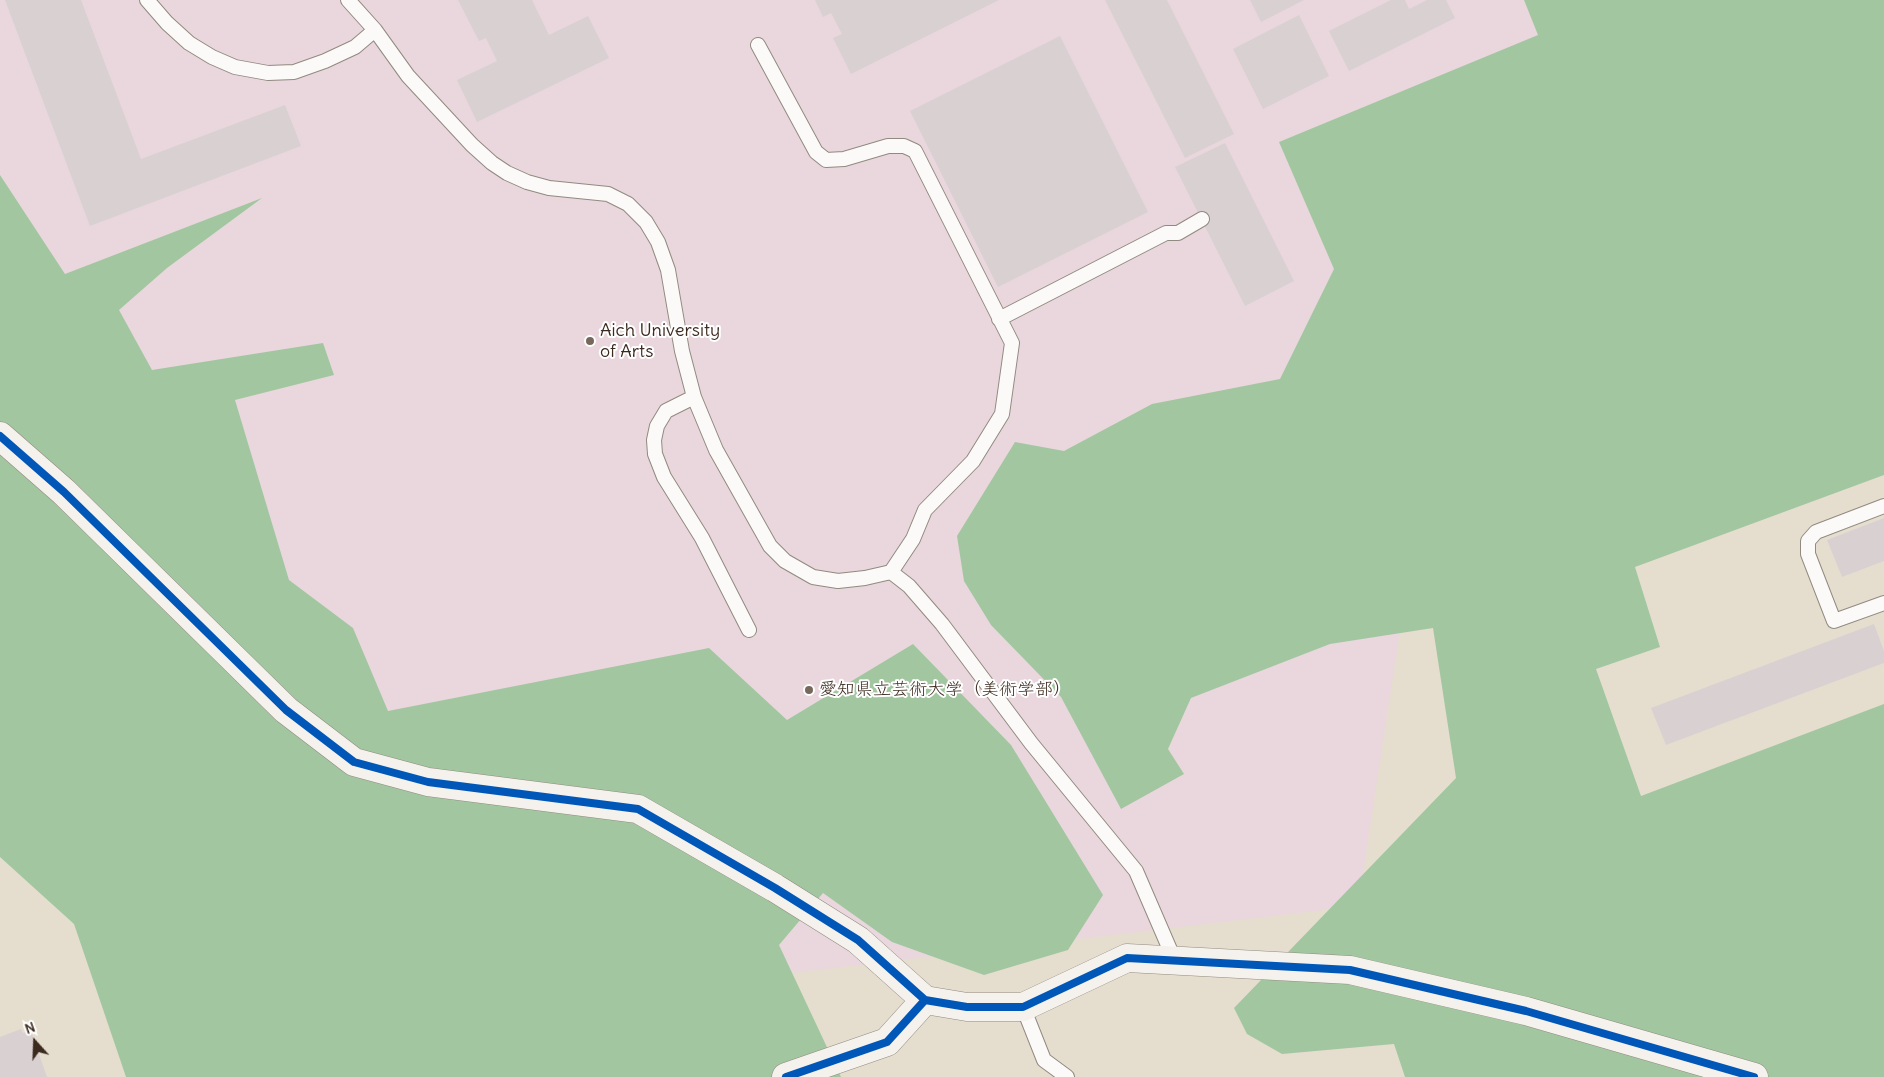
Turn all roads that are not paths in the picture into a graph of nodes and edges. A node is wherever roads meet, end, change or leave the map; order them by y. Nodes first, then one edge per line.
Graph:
1 (147, 0) edge
2 (348, 0) edge
3 (375, 30) junction
4 (758, 44) dead end
5 (1202, 219) dead end
6 (999, 319) junction
7 (694, 397) junction
8 (0, 436) edge
9 (1884, 506) edge
10 (891, 572) junction
11 (1884, 603) edge
12 (749, 630) dead end
13 (1174, 959) junction
14 (925, 1000) junction
15 (1023, 1007) junction
16 (786, 1077) edge
17 (1067, 1077) edge
18 (1754, 1077) edge

1 - 3 lane
2 - 3 lane
3 - 7 lane
4 - 6 lane
5 - 6 lane
6 - 10 lane
7 - 10 lane
7 - 12 lane
8 - 14 street
9 - 11 lane
10 - 13 lane
13 - 15 street
13 - 18 street
14 - 15 street
14 - 16 street
15 - 17 lane

